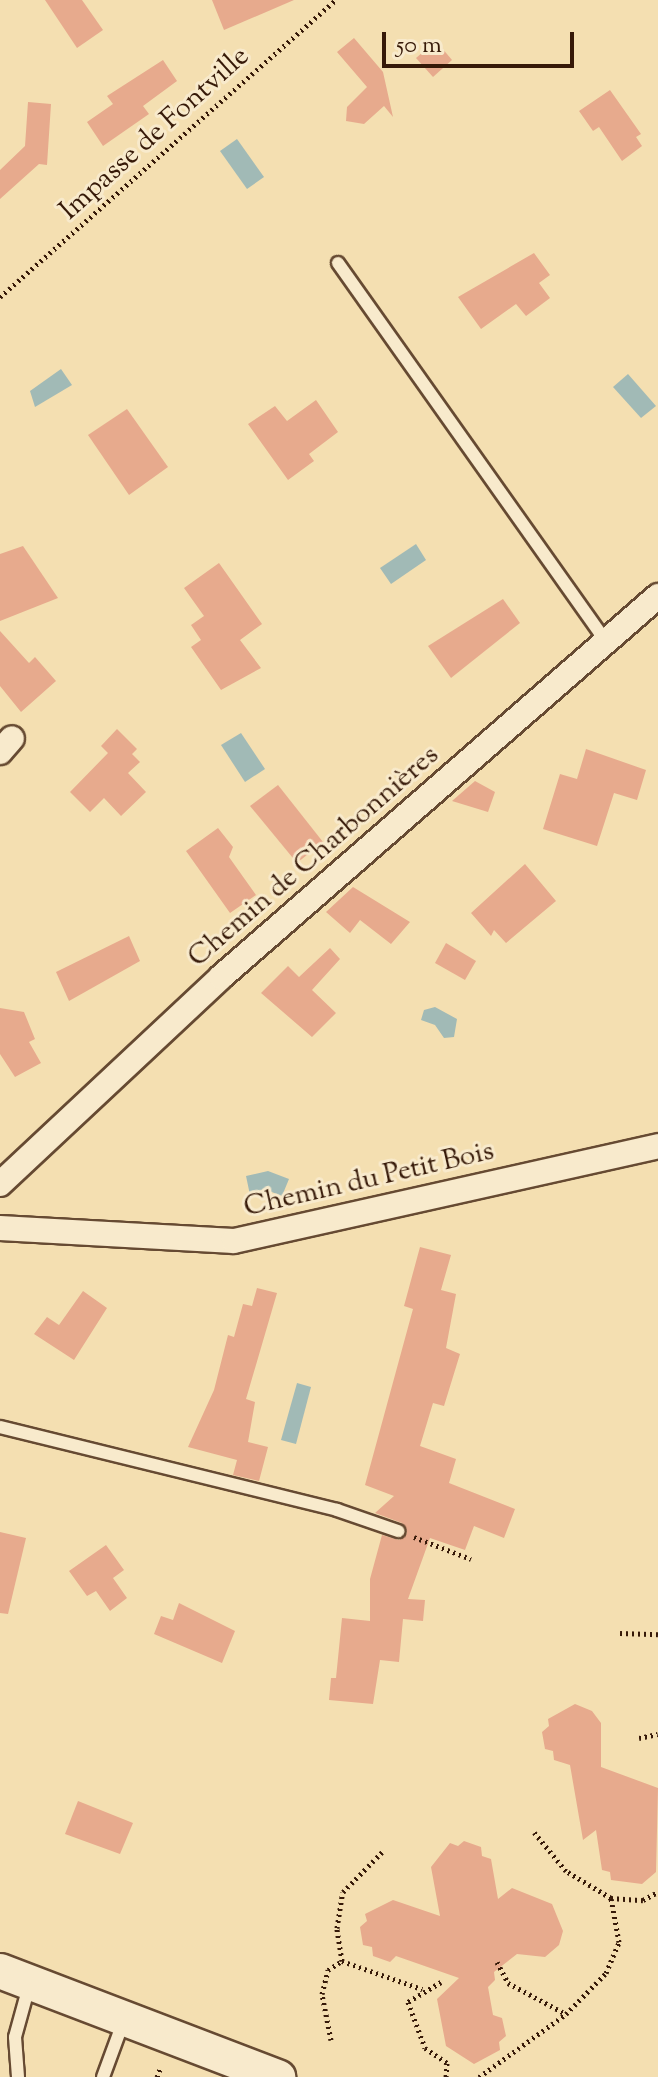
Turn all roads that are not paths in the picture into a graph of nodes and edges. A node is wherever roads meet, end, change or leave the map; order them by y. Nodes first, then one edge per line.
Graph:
1 (338, 263) dead end
2 (658, 596) edge
3 (606, 641) junction
4 (658, 1146) edge
5 (6, 1178) edge
6 (0, 1218) edge
7 (0, 1228) edge
8 (42, 1231) junction
9 (0, 1427) edge
10 (398, 1531) road end
11 (15, 1976) edge
12 (125, 2017) junction
13 (18, 2077) edge
14 (103, 2077) edge
15 (278, 2077) edge

1 - 3 lane
2 - 3 street, Chemin de Charbonnières
3 - 5 street, Chemin de Charbonnières
4 - 8 street, Chemin du Petit Bois
6 - 8 street, Chemin du Petit Bois
7 - 8 street, Chemin du Petit Bois
9 - 10 lane
11 - 12 main road
11 - 13 lane
12 - 14 lane
12 - 15 main road

